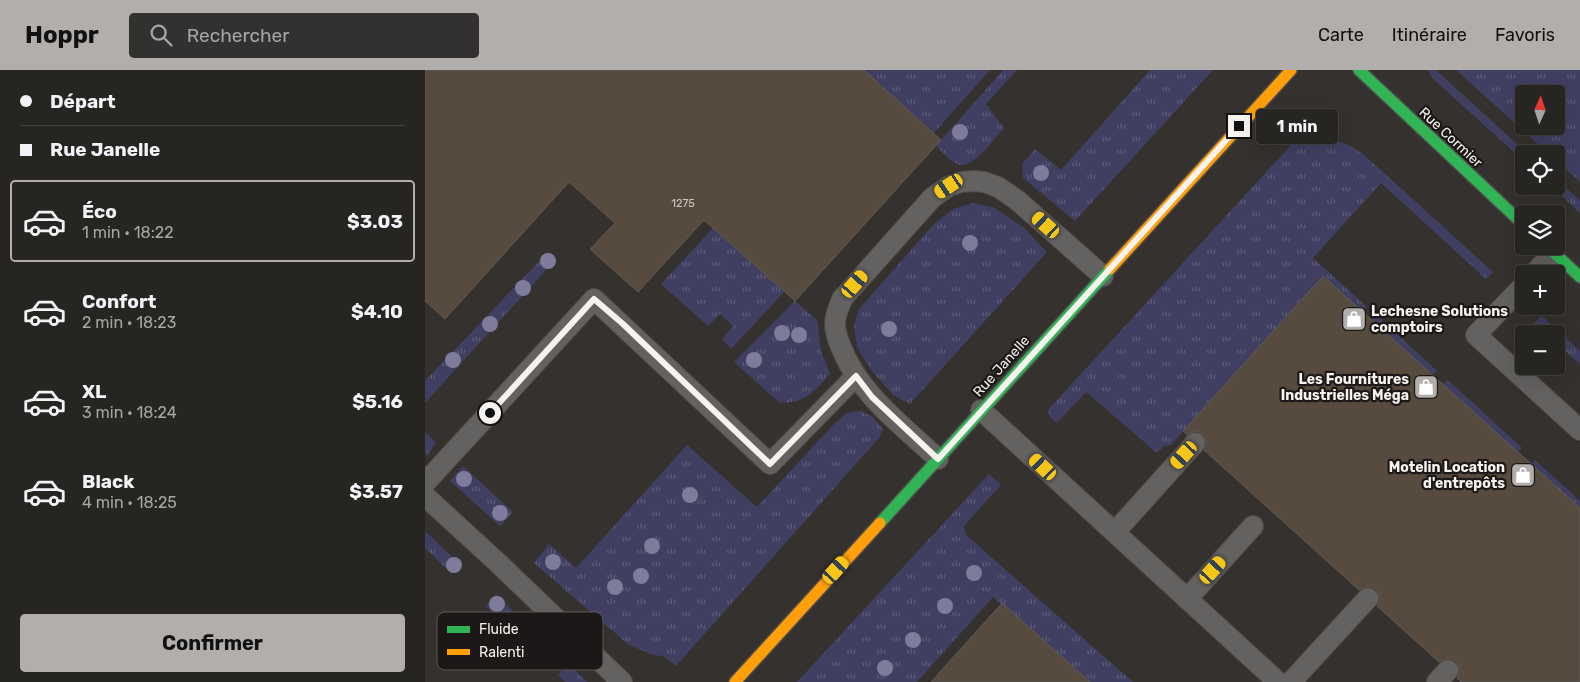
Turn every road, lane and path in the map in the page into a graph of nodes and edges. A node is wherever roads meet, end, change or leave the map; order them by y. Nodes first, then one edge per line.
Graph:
1 (1291, 70) edge
2 (1359, 70) edge
3 (1515, 217) edge
4 (1556, 255) edge
5 (1103, 276) junction
6 (1580, 277) edge
7 (1515, 294) edge
8 (856, 376) junction
9 (981, 410) junction
10 (1580, 430) edge
11 (1195, 442) dead end
12 (938, 459) junction
13 (425, 483) edge
14 (425, 496) edge
15 (1253, 526) dead end
16 (1115, 532) junction
17 (1368, 598) dead end
18 (1187, 599) junction
19 (549, 612) edge
20 (603, 664) edge
21 (622, 682) edge
22 (735, 682) edge
23 (1277, 682) edge
24 (1291, 682) edge

1 - 5 main road, Rue Janelle
2 - 3 main road, Rue Cormier
4 - 6 main road
5 - 8 lane
5 - 9 main road, Rue Janelle
7 - 10 lane
8 - 12 lane
8 - 13 lane
9 - 12 main road, Rue Janelle
9 - 16 lane
11 - 16 lane
12 - 22 main road, Rue Janelle
14 - 19 lane
15 - 18 lane
16 - 18 lane
17 - 24 lane
18 - 23 lane
20 - 21 lane

